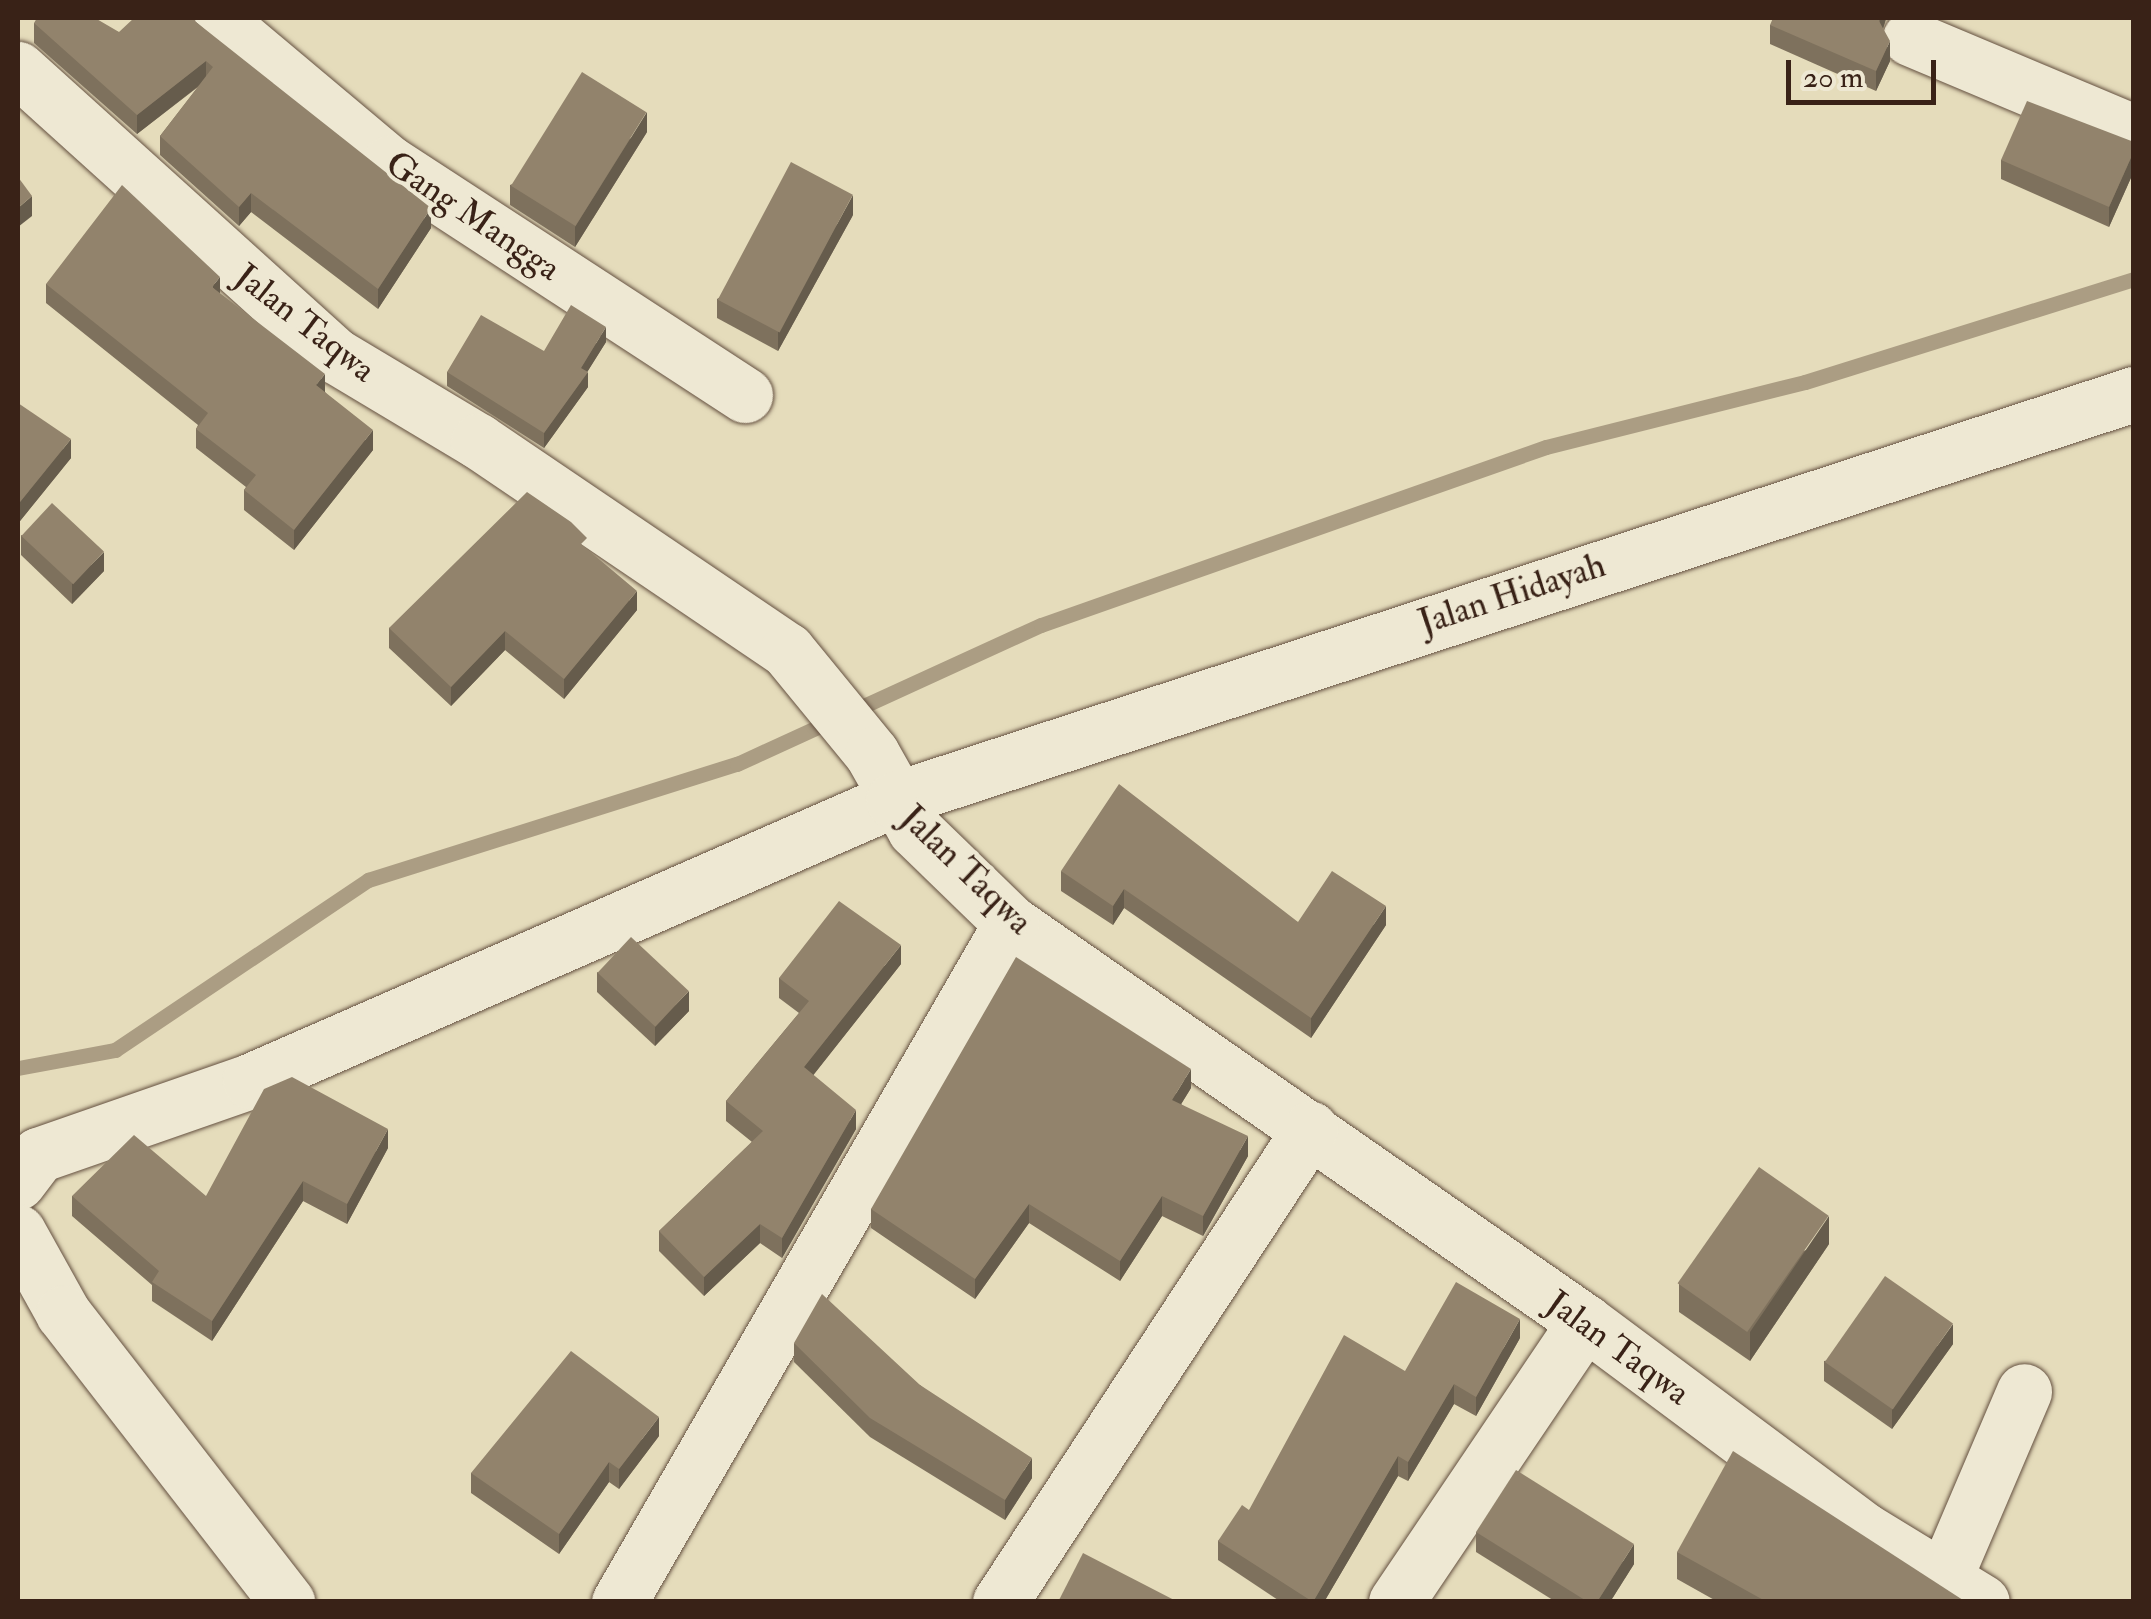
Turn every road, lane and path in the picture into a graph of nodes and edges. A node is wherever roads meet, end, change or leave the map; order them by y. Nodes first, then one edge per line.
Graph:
1 (216, 18) edge
2 (1910, 38) dead end
3 (18, 68) edge
4 (2134, 132) edge
5 (2134, 394) edge
6 (745, 395) dead end
7 (882, 777) junction
8 (1011, 924) junction
9 (1310, 1129) junction
10 (24, 1165) edge
11 (18, 1232) edge
12 (1584, 1322) junction
13 (2024, 1390) dead end
14 (1963, 1590) edge
15 (288, 1602) edge
16 (618, 1602) edge
17 (1000, 1602) edge
18 (1396, 1602) edge

1 - 6 street, Gang Mangga
2 - 4 street
3 - 7 street, Jalan Taqwa
5 - 7 street, Jalan Hidayah
7 - 8 street, Jalan Taqwa
7 - 10 street, Jalan Hidayah
8 - 9 street, Jalan Taqwa
8 - 16 street
9 - 12 street, Jalan Taqwa
9 - 17 street
11 - 15 street
12 - 14 street, Jalan Taqwa
12 - 18 street
13 - 14 street

